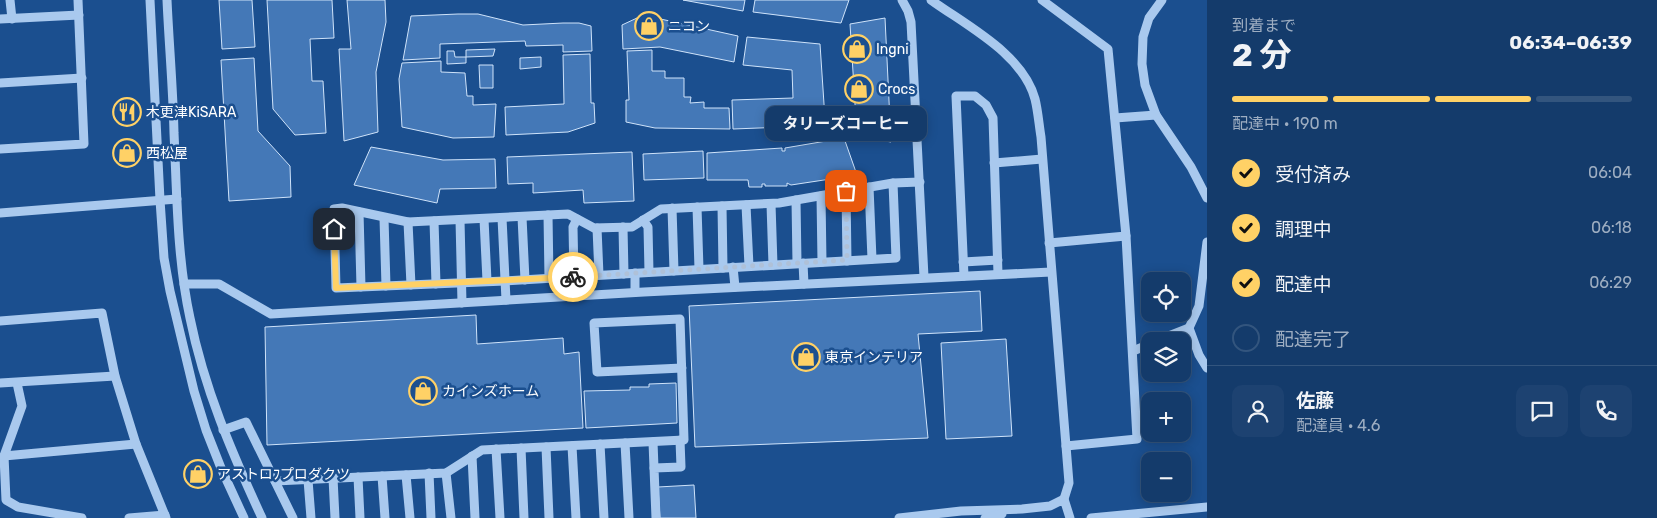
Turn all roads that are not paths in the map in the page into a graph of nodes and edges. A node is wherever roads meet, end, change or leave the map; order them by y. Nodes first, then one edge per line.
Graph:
1 (10, 0) edge
2 (78, 0) edge
3 (150, 0) edge
4 (166, 0) edge
5 (902, 0) edge
6 (931, 0) edge
7 (1042, 0) edge
8 (1162, 0) edge
9 (79, 15) junction
10 (0, 19) edge
11 (12, 19) junction
12 (82, 78) junction
13 (0, 84) edge
14 (1156, 116) junction
15 (1115, 118) junction
16 (0, 149) edge
17 (1042, 159) junction
18 (994, 163) junction
19 (920, 182) junction
20 (893, 183) junction
21 (869, 187) junction
22 (846, 191) junction
23 (820, 196) junction
24 (1207, 198) edge
25 (177, 199) junction
26 (160, 200) junction
27 (796, 200) junction
28 (771, 204) junction
29 (746, 205) junction
30 (722, 206) junction
31 (697, 207) junction
32 (672, 208) junction
33 (359, 212) junction
34 (0, 213) edge
35 (548, 215) junction
36 (522, 216) junction
37 (384, 218) junction
38 (502, 218) junction
39 (484, 219) junction
40 (577, 219) junction
41 (460, 220) junction
42 (643, 220) junction
43 (434, 221) junction
44 (408, 222) junction
45 (623, 227) junction
46 (597, 228) junction
47 (1126, 236) junction
48 (1207, 242) edge
49 (1049, 243) junction
50 (872, 259) junction
51 (847, 260) junction
52 (998, 260) junction
53 (822, 262) junction
54 (963, 262) junction
55 (800, 263) junction
56 (774, 265) junction
57 (749, 266) junction
58 (734, 267) junction
59 (724, 268) junction
60 (699, 269) junction
61 (674, 271) junction
62 (649, 272) junction
63 (1051, 272) junction
64 (635, 273) junction
65 (624, 274) junction
66 (998, 274) junction
67 (599, 275) junction
68 (964, 276) junction
69 (574, 277) junction
70 (924, 277) junction
71 (550, 278) junction
72 (525, 280) junction
73 (505, 281) junction
74 (462, 282) junction
75 (487, 282) junction
76 (184, 284) junction
77 (411, 284) junction
78 (436, 284) junction
79 (804, 284) junction
80 (386, 286) junction
81 (361, 287) junction
82 (735, 287) junction
83 (635, 292) junction
84 (506, 300) junction
85 (462, 302) junction
86 (0, 321) edge
87 (1189, 328) junction
88 (1179, 332) edge
89 (1141, 348) edge
90 (1132, 351) junction
91 (682, 368) junction
92 (1207, 368) edge
93 (115, 376) junction
94 (0, 383) edge
95 (18, 383) junction
96 (223, 430) junction
97 (680, 440) junction
98 (653, 442) junction
99 (624, 443) junction
100 (136, 444) junction
101 (600, 444) junction
102 (572, 446) junction
103 (1066, 446) junction
104 (546, 447) junction
105 (521, 448) junction
106 (496, 449) junction
107 (4, 456) junction
108 (472, 456) junction
109 (654, 468) junction
110 (429, 473) junction
111 (446, 473) junction
112 (406, 474) junction
113 (382, 476) junction
114 (358, 477) junction
115 (333, 478) junction
116 (308, 480) junction
117 (275, 481) junction
118 (1064, 499) junction
119 (1207, 507) edge
120 (1022, 509) junction
121 (166, 517) edge
122 (82, 518) edge
123 (129, 518) edge
124 (244, 518) edge
125 (262, 518) edge
126 (293, 518) edge
127 (311, 518) edge
128 (335, 518) edge
129 (360, 518) edge
130 (385, 518) edge
131 (410, 518) edge
132 (431, 518) edge
133 (450, 518) edge
134 (476, 518) edge
135 (500, 518) edge
136 (524, 518) edge
137 (550, 518) edge
138 (576, 518) edge
139 (604, 518) edge
140 (629, 518) edge
141 (656, 518) edge
142 (899, 518) edge
143 (985, 518) edge
144 (1070, 518) edge
145 (1091, 518) edge

1 - 11 street
2 - 9 street
3 - 26 street
4 - 25 street
5 - 19 street
6 - 17 street
7 - 15 street
8 - 14 street
9 - 11 street
9 - 12 street
10 - 11 street
12 - 13 street
12 - 16 street
14 - 15 street
14 - 24 street
15 - 47 street
17 - 18 street
17 - 49 street
18 - 52 street
18 - 54 street
19 - 20 street
19 - 70 street
20 - 21 street
20 - 50 street
21 - 22 street
21 - 50 street
22 - 23 street
22 - 51 street
23 - 27 street
23 - 53 street
25 - 26 street
25 - 76 street
26 - 34 street
26 - 124 street
27 - 28 street
27 - 55 street
28 - 29 street
28 - 56 street
29 - 30 street
29 - 57 street
30 - 31 street
30 - 59 street
31 - 32 street
31 - 60 street
32 - 42 street
32 - 61 street
33 - 37 street
33 - 81 street
33 - 81 street
35 - 36 street
35 - 40 street
35 - 71 street
36 - 38 street
36 - 72 street
37 - 44 street
37 - 80 street
38 - 39 street
38 - 73 street
39 - 41 street
39 - 75 street
40 - 46 street
40 - 69 street
41 - 43 street
41 - 74 street
42 - 45 street
42 - 62 street
43 - 44 street
43 - 78 street
44 - 77 street
45 - 46 street
45 - 65 street
46 - 67 street
47 - 49 street
47 - 90 street
48 - 87 street
49 - 63 street
50 - 51 street
51 - 53 street
52 - 54 street
52 - 66 street
53 - 55 street
54 - 68 street
55 - 56 street
55 - 79 street
56 - 57 street
57 - 58 street
58 - 59 street
58 - 82 street
59 - 60 street
60 - 61 street
61 - 62 street
62 - 64 street
63 - 66 street
63 - 103 street
64 - 65 street
64 - 83 street
65 - 67 street
66 - 68 street
67 - 69 street
68 - 70 street
69 - 71 street
70 - 79 street
71 - 72 street
72 - 73 street
73 - 75 street
73 - 84 street
74 - 75 street
74 - 78 street
74 - 85 street
76 - 85 street
76 - 96 street
77 - 78 street
77 - 80 street
79 - 82 street
80 - 81 street
82 - 83 street
83 - 84 street
84 - 85 street
86 - 93 street
87 - 88 street
87 - 92 street
89 - 90 street
90 - 103 street
91 - 91 street
91 - 97 street
93 - 95 street
93 - 100 street
94 - 95 street
95 - 107 street
96 - 117 street
96 - 125 street
97 - 98 street
97 - 109 street
98 - 99 street
98 - 109 street
99 - 101 street
99 - 140 street
100 - 107 street
100 - 121 street
101 - 102 street
101 - 139 street
102 - 104 street
102 - 138 street
103 - 118 street
104 - 105 street
104 - 137 street
105 - 106 street
105 - 136 street
106 - 108 street
106 - 135 street
107 - 122 street
108 - 111 street
108 - 134 street
109 - 141 street
110 - 111 street
110 - 112 street
110 - 132 street
111 - 133 street
112 - 113 street
112 - 131 street
113 - 114 street
113 - 130 street
114 - 115 street
114 - 129 street
115 - 116 street
115 - 128 street
116 - 117 street
116 - 127 street
117 - 126 street
118 - 120 street
118 - 144 street
119 - 145 street
120 - 142 street
120 - 143 street
121 - 123 street

